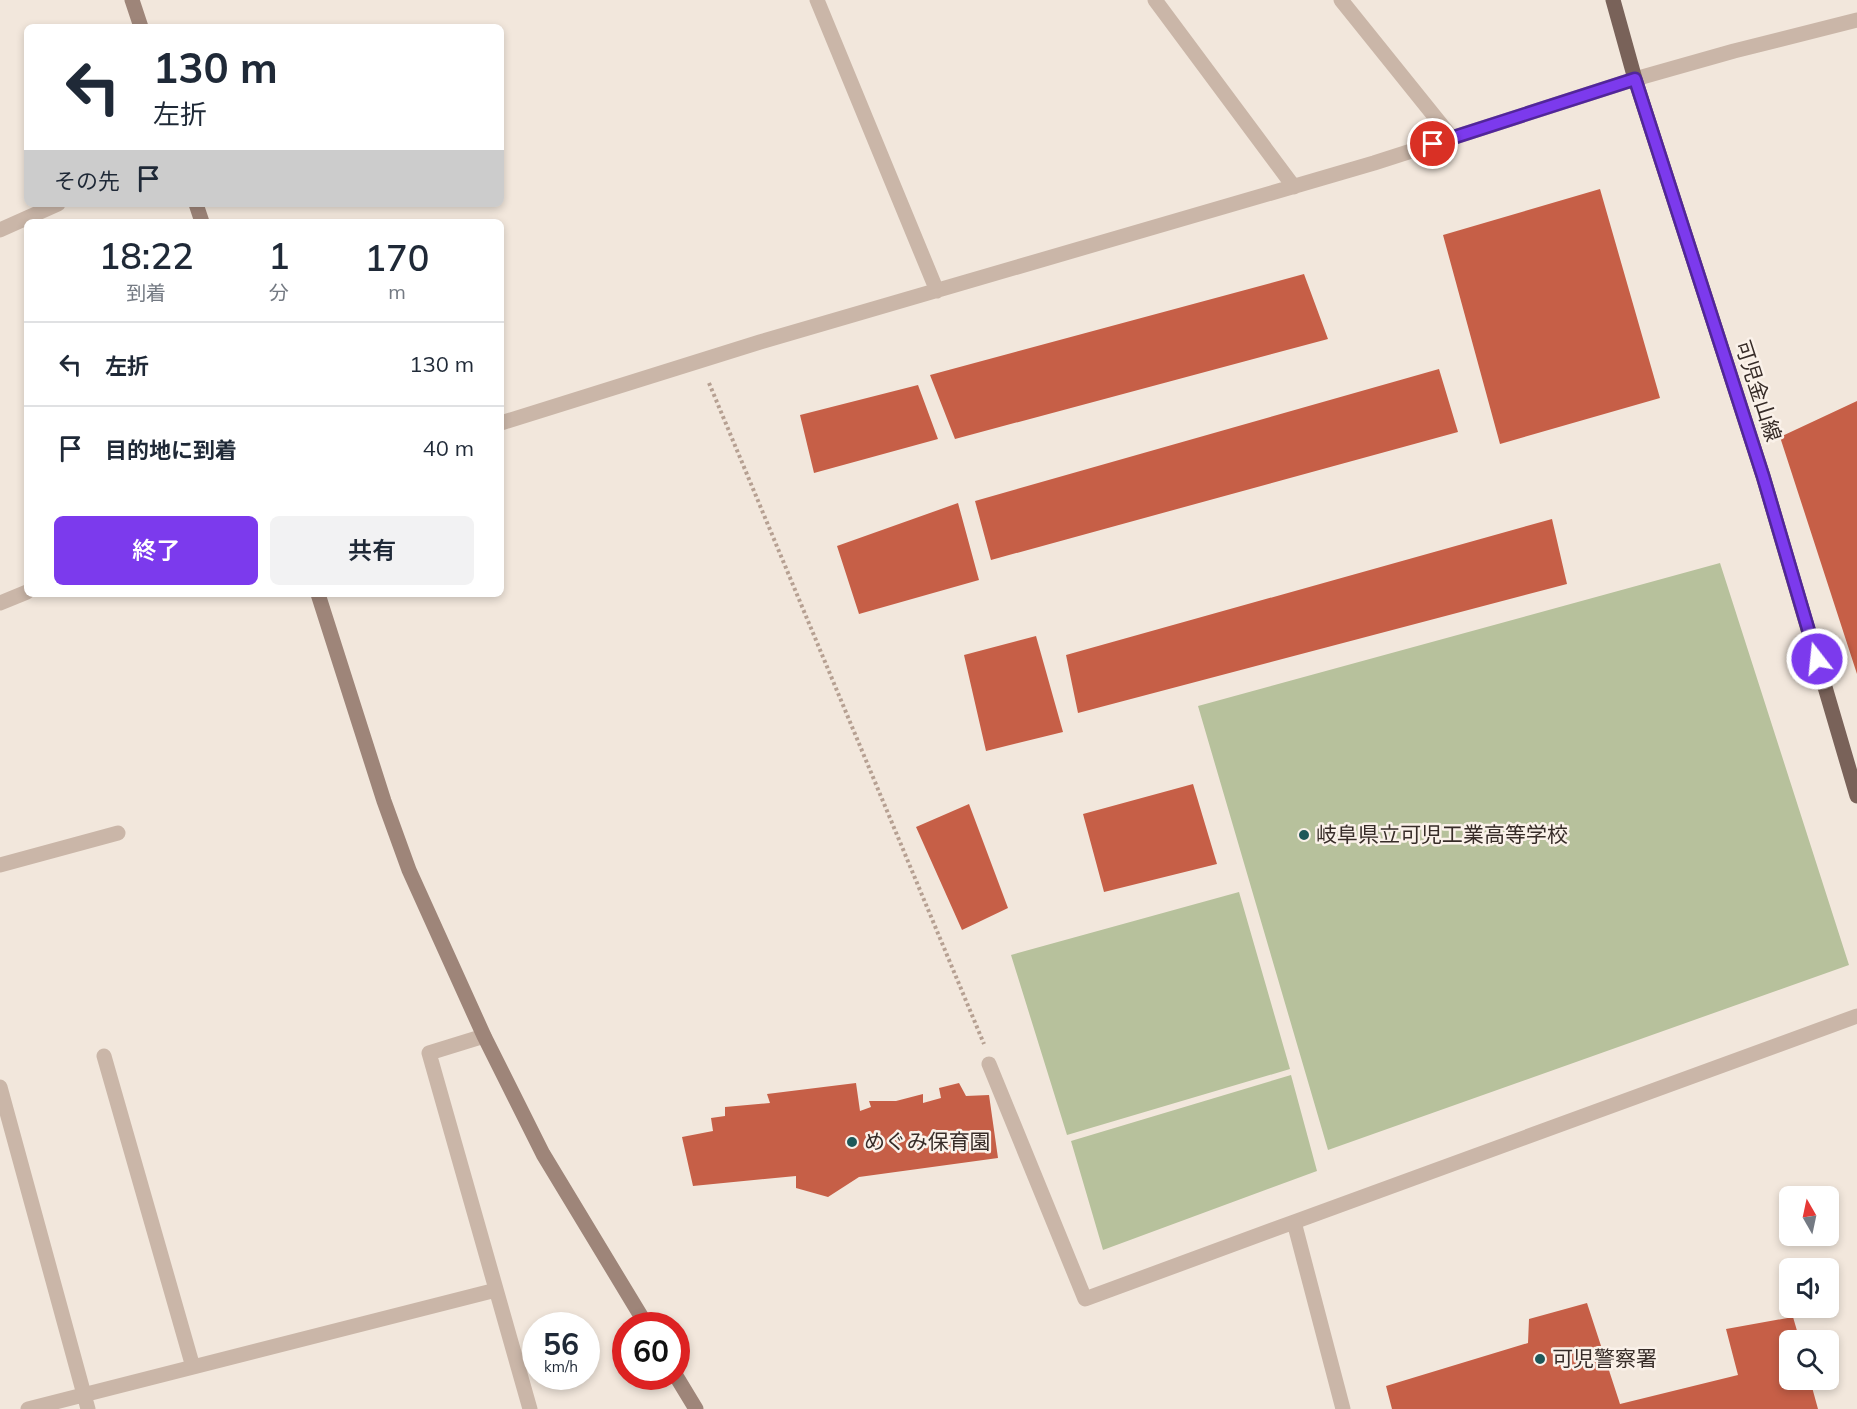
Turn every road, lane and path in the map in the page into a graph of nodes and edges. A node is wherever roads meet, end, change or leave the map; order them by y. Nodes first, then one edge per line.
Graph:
1 (132, 0) edge
2 (817, 0) edge
3 (1155, 0) edge
4 (1341, 0) edge
5 (1613, 0) edge
6 (1857, 20) edge
7 (140, 24) edge
8 (1635, 79) junction
9 (1452, 138) junction
10 (1294, 187) junction
11 (51, 207) edge
12 (24, 219) edge
13 (25, 219) edge
14 (0, 230) edge
15 (937, 291) junction
16 (700, 361) junction
17 (504, 422) edge
18 (24, 593) edge
19 (319, 597) edge
20 (0, 603) edge
21 (1857, 796) edge
22 (118, 833) dead end
23 (0, 865) edge
24 (1857, 1016) edge
25 (484, 1036) junction
26 (104, 1056) dead end
27 (989, 1064) joint
28 (0, 1087) edge
29 (1294, 1222) junction
30 (496, 1290) junction
31 (639, 1312) edge
32 (193, 1367) junction
33 (684, 1390) edge
34 (86, 1402) edge
35 (28, 1409) edge
36 (530, 1409) edge
37 (696, 1409) edge
38 (1343, 1409) edge

1 - 7 street
2 - 15 street
3 - 10 street
4 - 9 street
5 - 8 main road, 可児金山線
6 - 8 street
8 - 9 street
8 - 21 main road, 可児金山線
9 - 10 street
10 - 15 street
11 - 13 street
12 - 14 street
15 - 16 street
16 - 17 street
16 - 27 path
18 - 20 street
19 - 25 street
22 - 23 street
24 - 29 street
25 - 30 street
25 - 31 street
26 - 32 street
27 - 29 street
28 - 34 street
29 - 38 street
30 - 32 street
30 - 36 street
32 - 34 street
33 - 37 street
34 - 35 street

